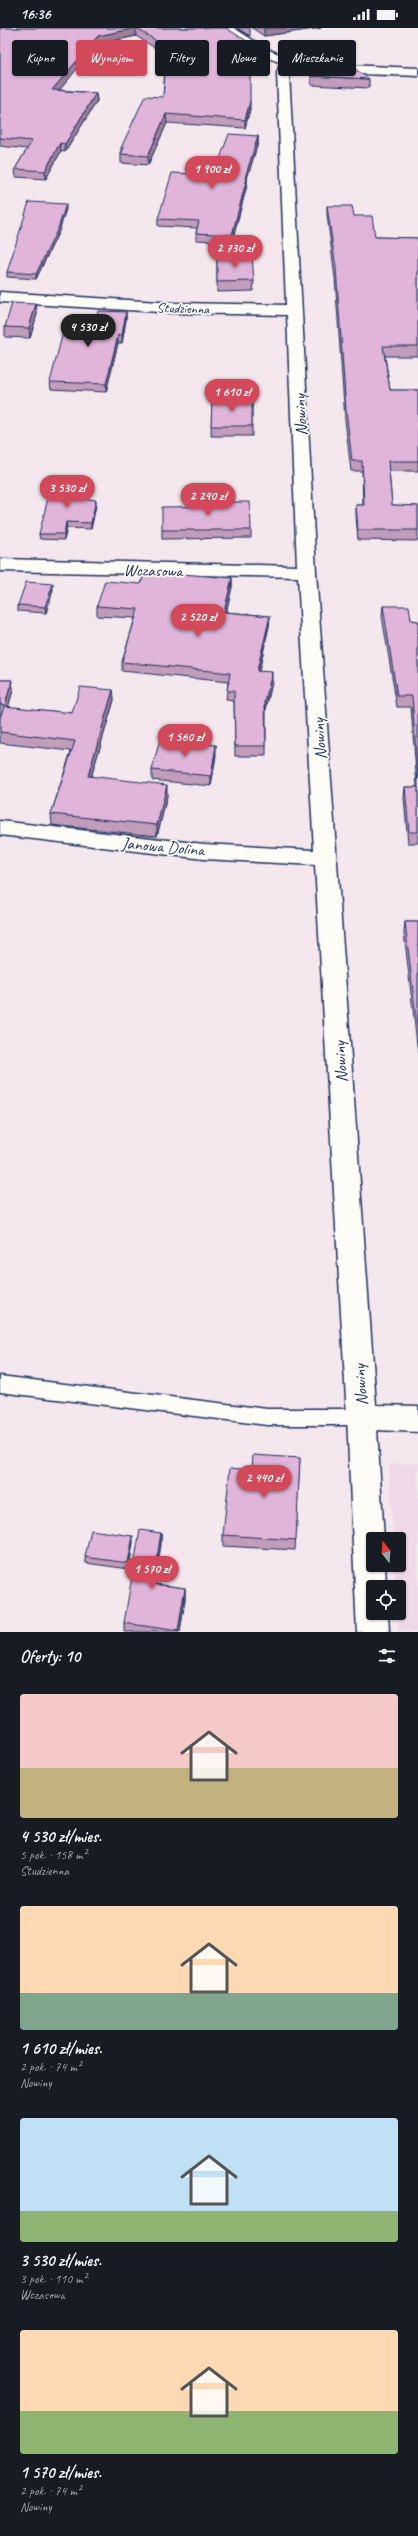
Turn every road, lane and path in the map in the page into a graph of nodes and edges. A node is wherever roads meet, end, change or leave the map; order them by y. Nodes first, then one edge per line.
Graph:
1 (226, 28) edge
2 (278, 57) edge
3 (356, 68) edge
4 (418, 72) edge
5 (283, 76) edge
6 (0, 297) edge
7 (295, 310) junction
8 (0, 565) edge
9 (307, 572) junction
10 (0, 828) edge
11 (327, 858) junction
12 (0, 1384) edge
13 (362, 1417) junction
14 (418, 1419) edge
15 (373, 1632) edge

1 - 2 street
3 - 4 street
5 - 7 street, Nowiny
6 - 7 street, Studzienna
7 - 9 street, Nowiny
8 - 9 street, Wczasowa
9 - 11 street, Nowiny
10 - 11 street, Janowa Dolina
11 - 13 street, Nowiny
12 - 13 lane, Nowiny
13 - 14 street
13 - 15 street, Nowiny

